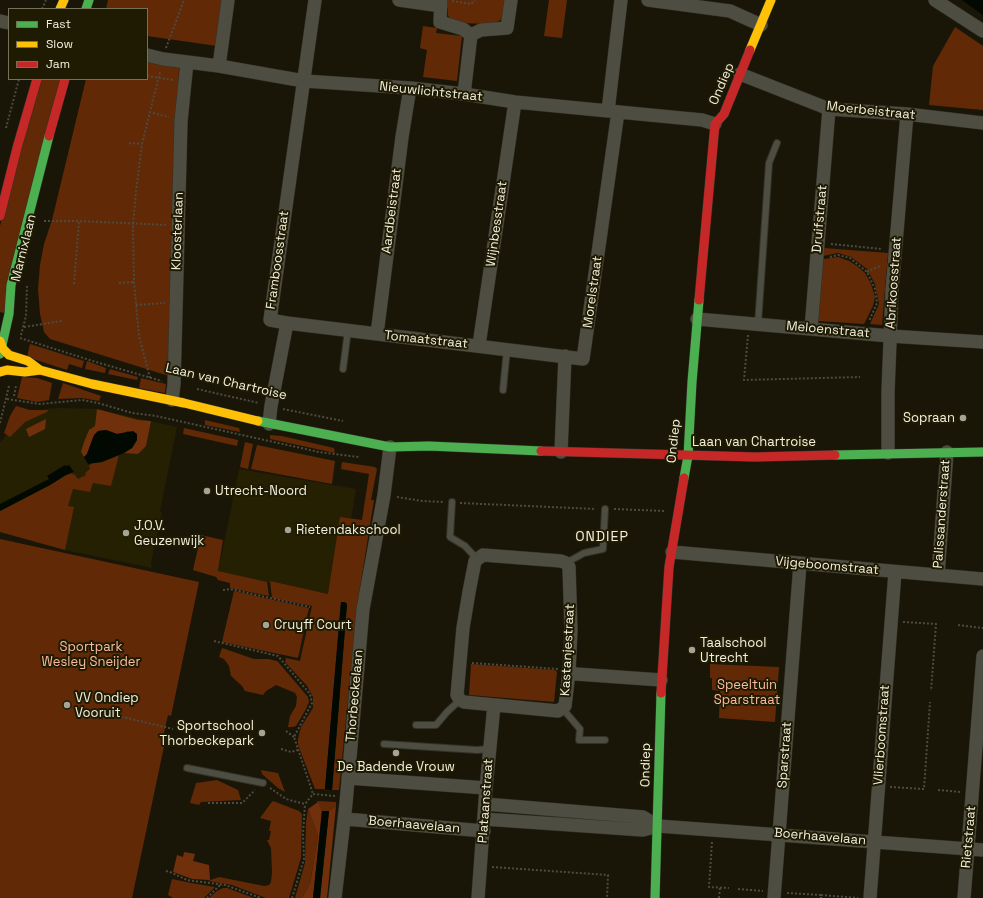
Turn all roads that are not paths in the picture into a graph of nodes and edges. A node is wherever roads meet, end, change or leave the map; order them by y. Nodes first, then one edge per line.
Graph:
1 (228, 0) edge
2 (315, 0) edge
3 (399, 0) edge
4 (511, 0) edge
5 (621, 0) edge
6 (648, 0) edge
7 (771, 0) edge
8 (935, 0) edge
9 (443, 2) edge
10 (761, 25) junction
11 (983, 31) edge
12 (470, 35) junction
13 (148, 55) edge
14 (187, 62) junction
15 (219, 66) junction
16 (740, 74) junction
17 (37, 80) edge
18 (65, 80) edge
19 (304, 81) junction
20 (410, 88) junction
21 (464, 94) junction
22 (515, 102) junction
23 (829, 109) junction
24 (613, 111) junction
25 (907, 114) junction
26 (983, 123) edge
27 (715, 124) junction
28 (777, 143) dead end
29 (0, 216) edge
30 (697, 319) junction
31 (288, 323) junction
32 (753, 324) junction
33 (811, 329) junction
34 (348, 330) junction
35 (377, 334) junction
36 (890, 336) junction
37 (983, 342) edge
38 (479, 346) junction
39 (1, 347) edge
40 (507, 349) junction
41 (565, 356) junction
42 (343, 369) dead end
43 (40, 370) junction
44 (0, 372) edge
45 (503, 390) dead end
46 (172, 400) junction
47 (269, 424) junction
48 (390, 447) junction
49 (561, 452) junction
50 (947, 452) junction
51 (983, 452) edge
52 (888, 453) junction
53 (688, 456) junction
54 (452, 502) road end
55 (606, 509) road end
56 (672, 552) junction
57 (477, 559) junction
58 (566, 563) junction
59 (800, 564) junction
60 (895, 572) junction
61 (938, 575) junction
62 (983, 579) edge
63 (983, 656) edge
64 (569, 672) junction
65 (661, 680) junction
66 (460, 700) junction
67 (494, 704) junction
68 (562, 708) junction
69 (416, 725) dead end
70 (605, 740) dead end
71 (384, 744) dead end
72 (490, 749) junction
73 (187, 768) dead end
74 (348, 778) junction
75 (263, 783) road end
76 (486, 788) junction
77 (485, 804) junction
78 (345, 819) junction
79 (484, 825) junction
80 (658, 826) junction
81 (779, 834) junction
82 (874, 842) junction
83 (968, 849) junction
84 (983, 850) edge
85 (774, 895) edge
86 (335, 898) edge
87 (478, 898) edge
88 (655, 898) edge
89 (870, 898) edge
90 (964, 898) edge

1 - 15 street
2 - 19 street
3 - 9 street
4 - 12 street
5 - 24 street, Morelstraat
6 - 10 street
7 - 10 street, Ondiep
8 - 11 street
9 - 12 street
10 - 16 street, Ondiep
12 - 21 street
13 - 14 street, Nieuwlichtstraat
14 - 15 street, Nieuwlichtstraat
14 - 46 street, Kloosterlaan
15 - 19 street, Nieuwlichtstraat
16 - 23 street, Moerbeistraat
16 - 27 street, Ondiep
17 - 29 street
18 - 39 street, Marnixlaan
19 - 20 street, Nieuwlichtstraat
19 - 31 street, Framboosstraat
20 - 21 street, Nieuwlichtstraat
20 - 35 street, Aardbeistraat
21 - 22 street, Nieuwlichtstraat
22 - 24 street, Nieuwlichtstraat
22 - 38 street, Wijnbesstraat
23 - 25 street, Moerbeistraat
23 - 33 street, Druifstraat
24 - 27 street, Nieuwlichtstraat
24 - 41 street, Morelstraat
25 - 26 street, Moerbeistraat
25 - 36 street, Abrikoosstraat
27 - 30 street, Ondiep
28 - 32 lane
30 - 32 street, Meloenstraat
30 - 53 street, Ondiep
31 - 34 street, Tomaatstraat
31 - 47 street, Framboosstraat
32 - 33 street, Meloenstraat
33 - 36 street, Meloenstraat
34 - 35 street, Tomaatstraat
34 - 42 lane
35 - 38 street, Tomaatstraat
36 - 37 street, Meloenstraat
36 - 52 street, Abrikoosstraat
38 - 40 street, Tomaatstraat
39 - 43 street, Laan van Chartroise
40 - 41 street, Tomaatstraat
40 - 45 lane
41 - 49 street
43 - 44 street, Laan van Chartroise
43 - 46 street, Laan van Chartroise
46 - 47 street, Laan van Chartroise
47 - 48 street, Laan van Chartroise
48 - 49 street, Laan van Chartroise
48 - 74 street, Thorbeckelaan
49 - 53 street, Laan van Chartroise
50 - 51 street, Laan van Chartroise
50 - 52 street, Laan van Chartroise
50 - 61 street, Palissanderstraat
52 - 53 street, Laan van Chartroise
53 - 56 street, Ondiep
54 - 57 lane
55 - 58 lane
56 - 59 street, Vijgeboomstraat
56 - 65 street, Ondiep
57 - 58 street
57 - 66 street
58 - 64 street, Kastanjestraat
59 - 60 street, Vijgeboomstraat
59 - 81 street, Sparstraat
60 - 61 street, Vijgeboomstraat
60 - 82 street, Vlierboomstraat
61 - 62 street, Vijgeboomstraat
63 - 83 street, Rietstraat
64 - 65 street
64 - 68 street, Kastanjestraat
65 - 80 street, Ondiep
66 - 67 street, Kastanjestraat
66 - 69 lane
67 - 68 street, Kastanjestraat
67 - 72 street, Plataanstraat
68 - 70 lane
71 - 72 lane
72 - 76 street, Plataanstraat
73 - 75 lane
74 - 76 street
74 - 78 street, Thorbeckelaan
76 - 77 street, Plataanstraat
77 - 79 street, Plataanstraat
77 - 80 street, Boerhaavelaan
78 - 79 street, Boerhaavelaan
78 - 86 street, Thorbeckelaan
79 - 80 street, Boerhaavelaan
79 - 87 street, Plataanstraat
80 - 81 street, Boerhaavelaan
80 - 88 street, Ondiep
81 - 82 street, Boerhaavelaan
81 - 85 street, Sparstraat
82 - 83 street, Boerhaavelaan
82 - 89 street, Vlierboomstraat
83 - 84 street, Boerhaavelaan
83 - 90 street, Rietstraat

